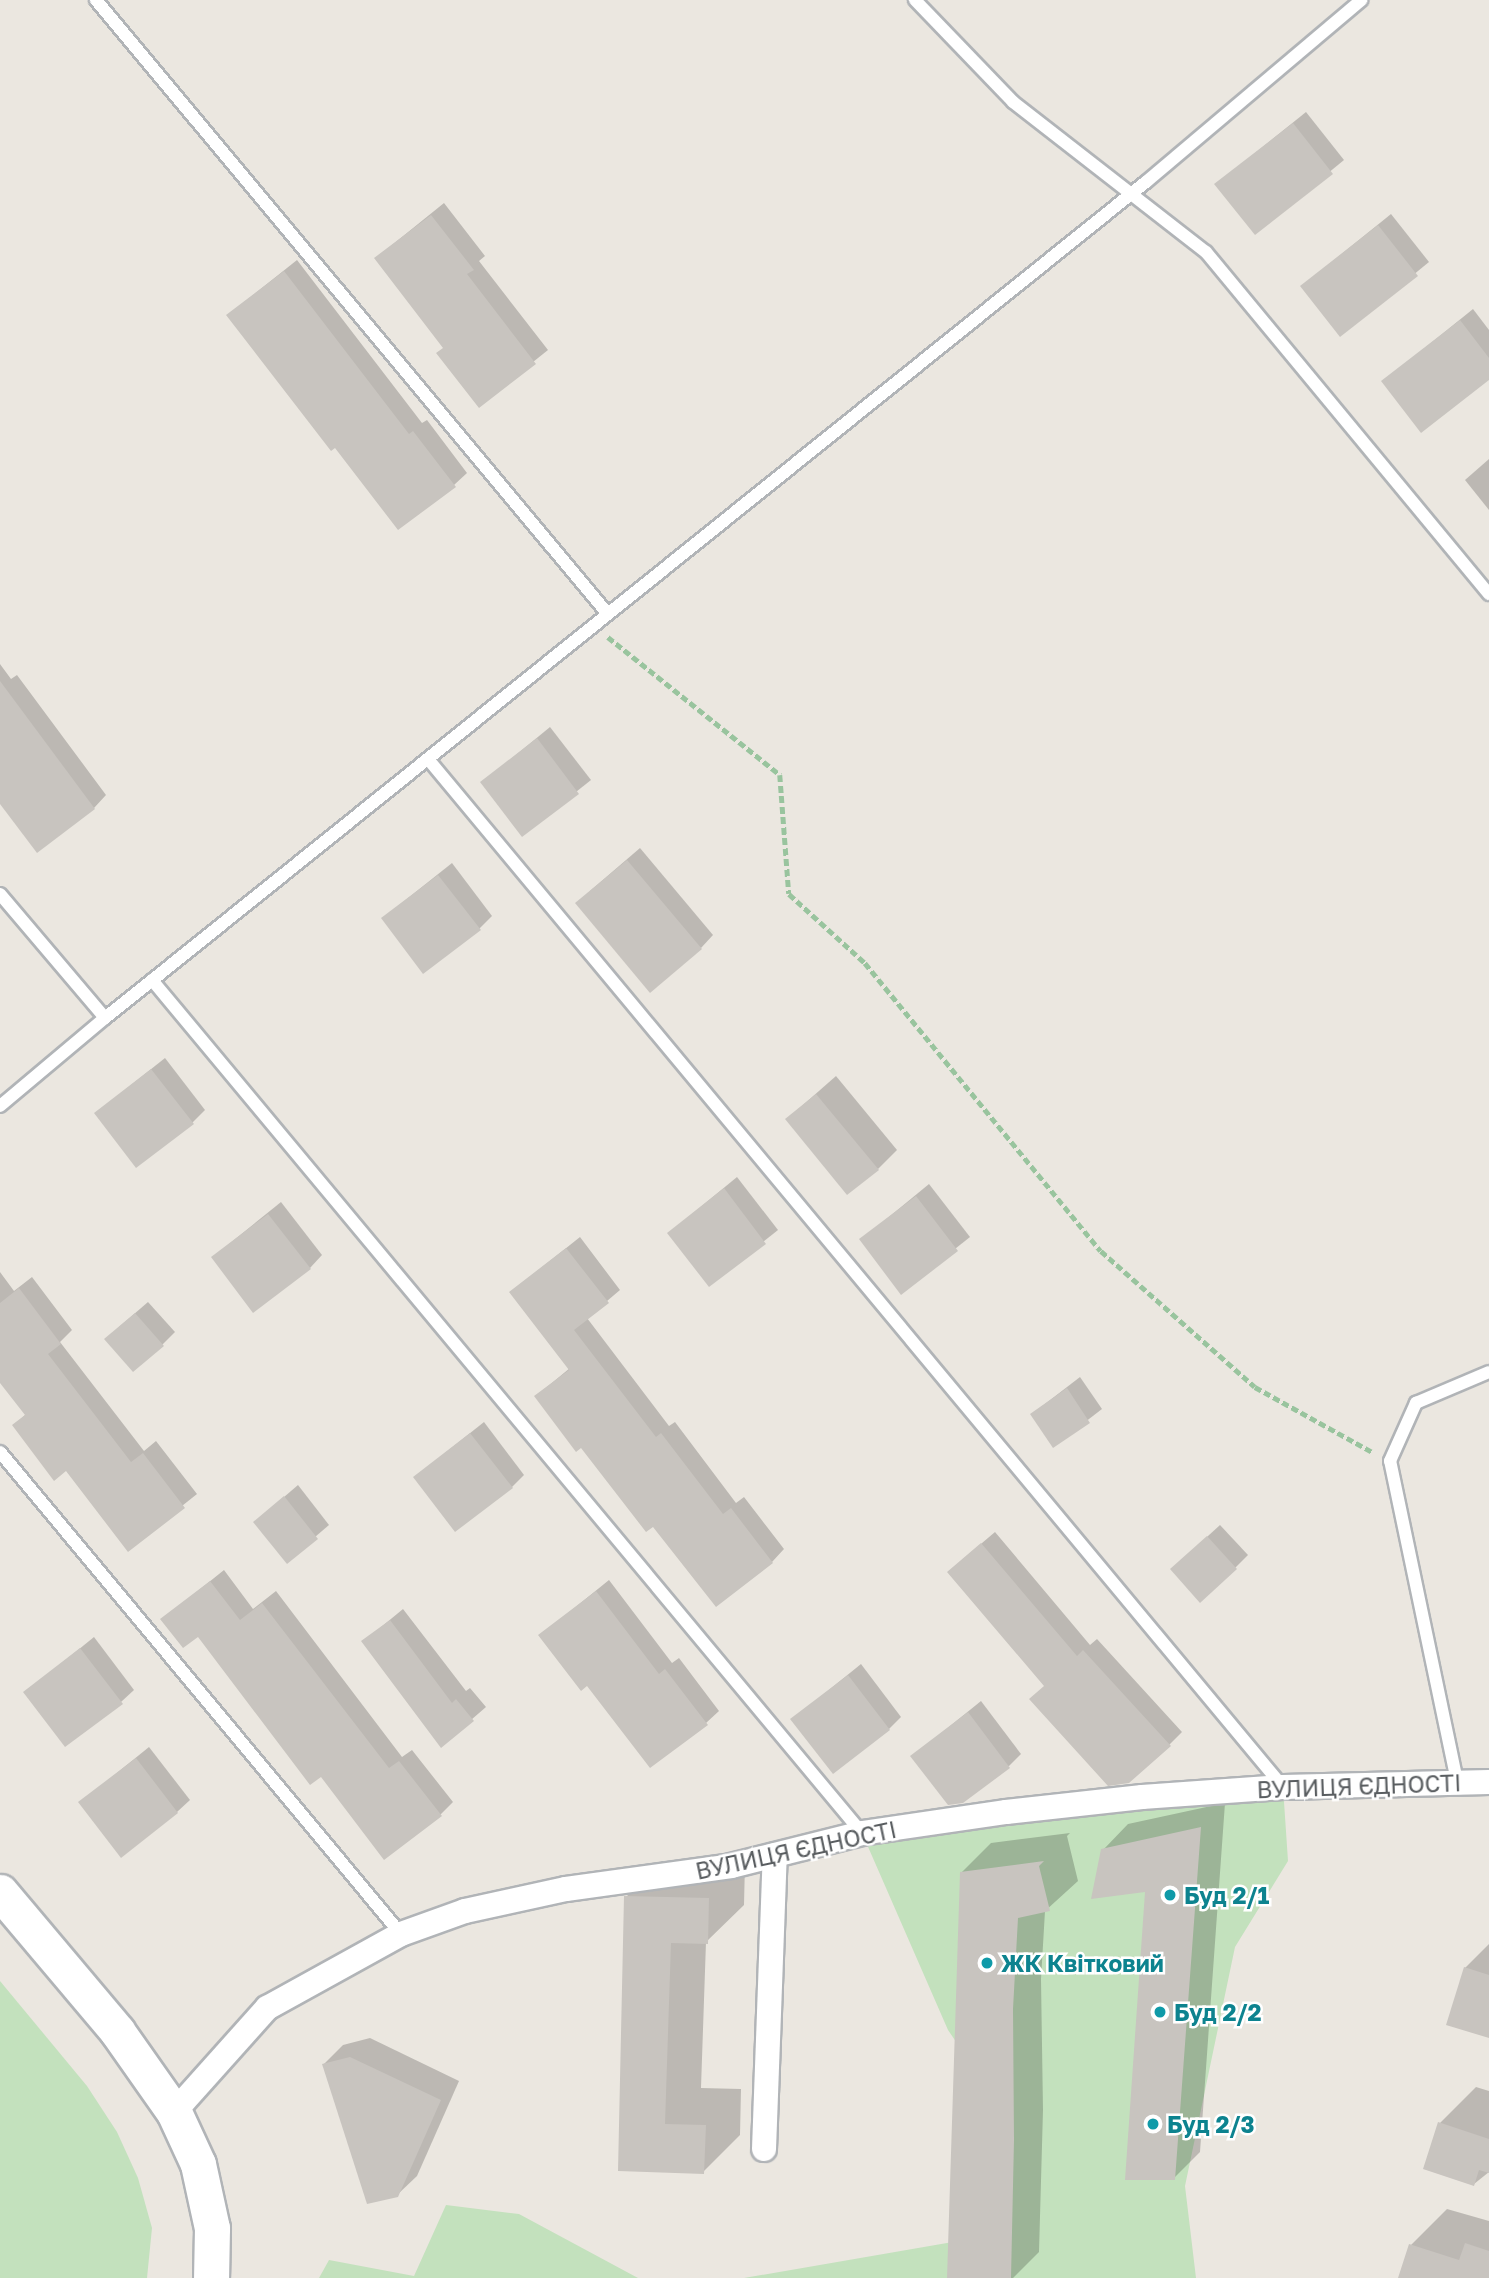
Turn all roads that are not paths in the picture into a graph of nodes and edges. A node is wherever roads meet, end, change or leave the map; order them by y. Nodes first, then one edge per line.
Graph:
1 (96, 0) edge
2 (915, 0) edge
3 (1361, 0) edge
4 (1131, 194) junction
5 (1489, 594) edge
6 (608, 614) junction
7 (428, 759) junction
8 (0, 894) edge
9 (152, 981) junction
10 (105, 1018) junction
11 (0, 1106) edge
12 (1489, 1371) edge
13 (0, 1452) edge
14 (1457, 1781) junction
15 (1489, 1783) edge
16 (1283, 1787) junction
17 (862, 1833) junction
18 (775, 1855) junction
19 (0, 1892) edge
20 (401, 1934) junction
21 (174, 2112) junction
22 (764, 2149) dead end
23 (211, 2278) edge

1 - 6 lane
2 - 4 lane
3 - 4 lane
4 - 5 lane
4 - 6 lane
6 - 7 lane
7 - 9 lane
7 - 16 lane
8 - 10 lane
9 - 10 lane
9 - 17 lane
10 - 11 lane
12 - 14 lane
13 - 20 lane
14 - 15 street, ВУЛИЦЯ ЄДНОСТІ
14 - 16 street, ВУЛИЦЯ ЄДНОСТІ
16 - 17 street, ВУЛИЦЯ ЄДНОСТІ
17 - 18 street, ВУЛИЦЯ ЄДНОСТІ
18 - 20 street, ВУЛИЦЯ ЄДНОСТІ
18 - 22 street
19 - 21 main road
20 - 21 street, ВУЛИЦЯ ЄДНОСТІ
21 - 23 main road

